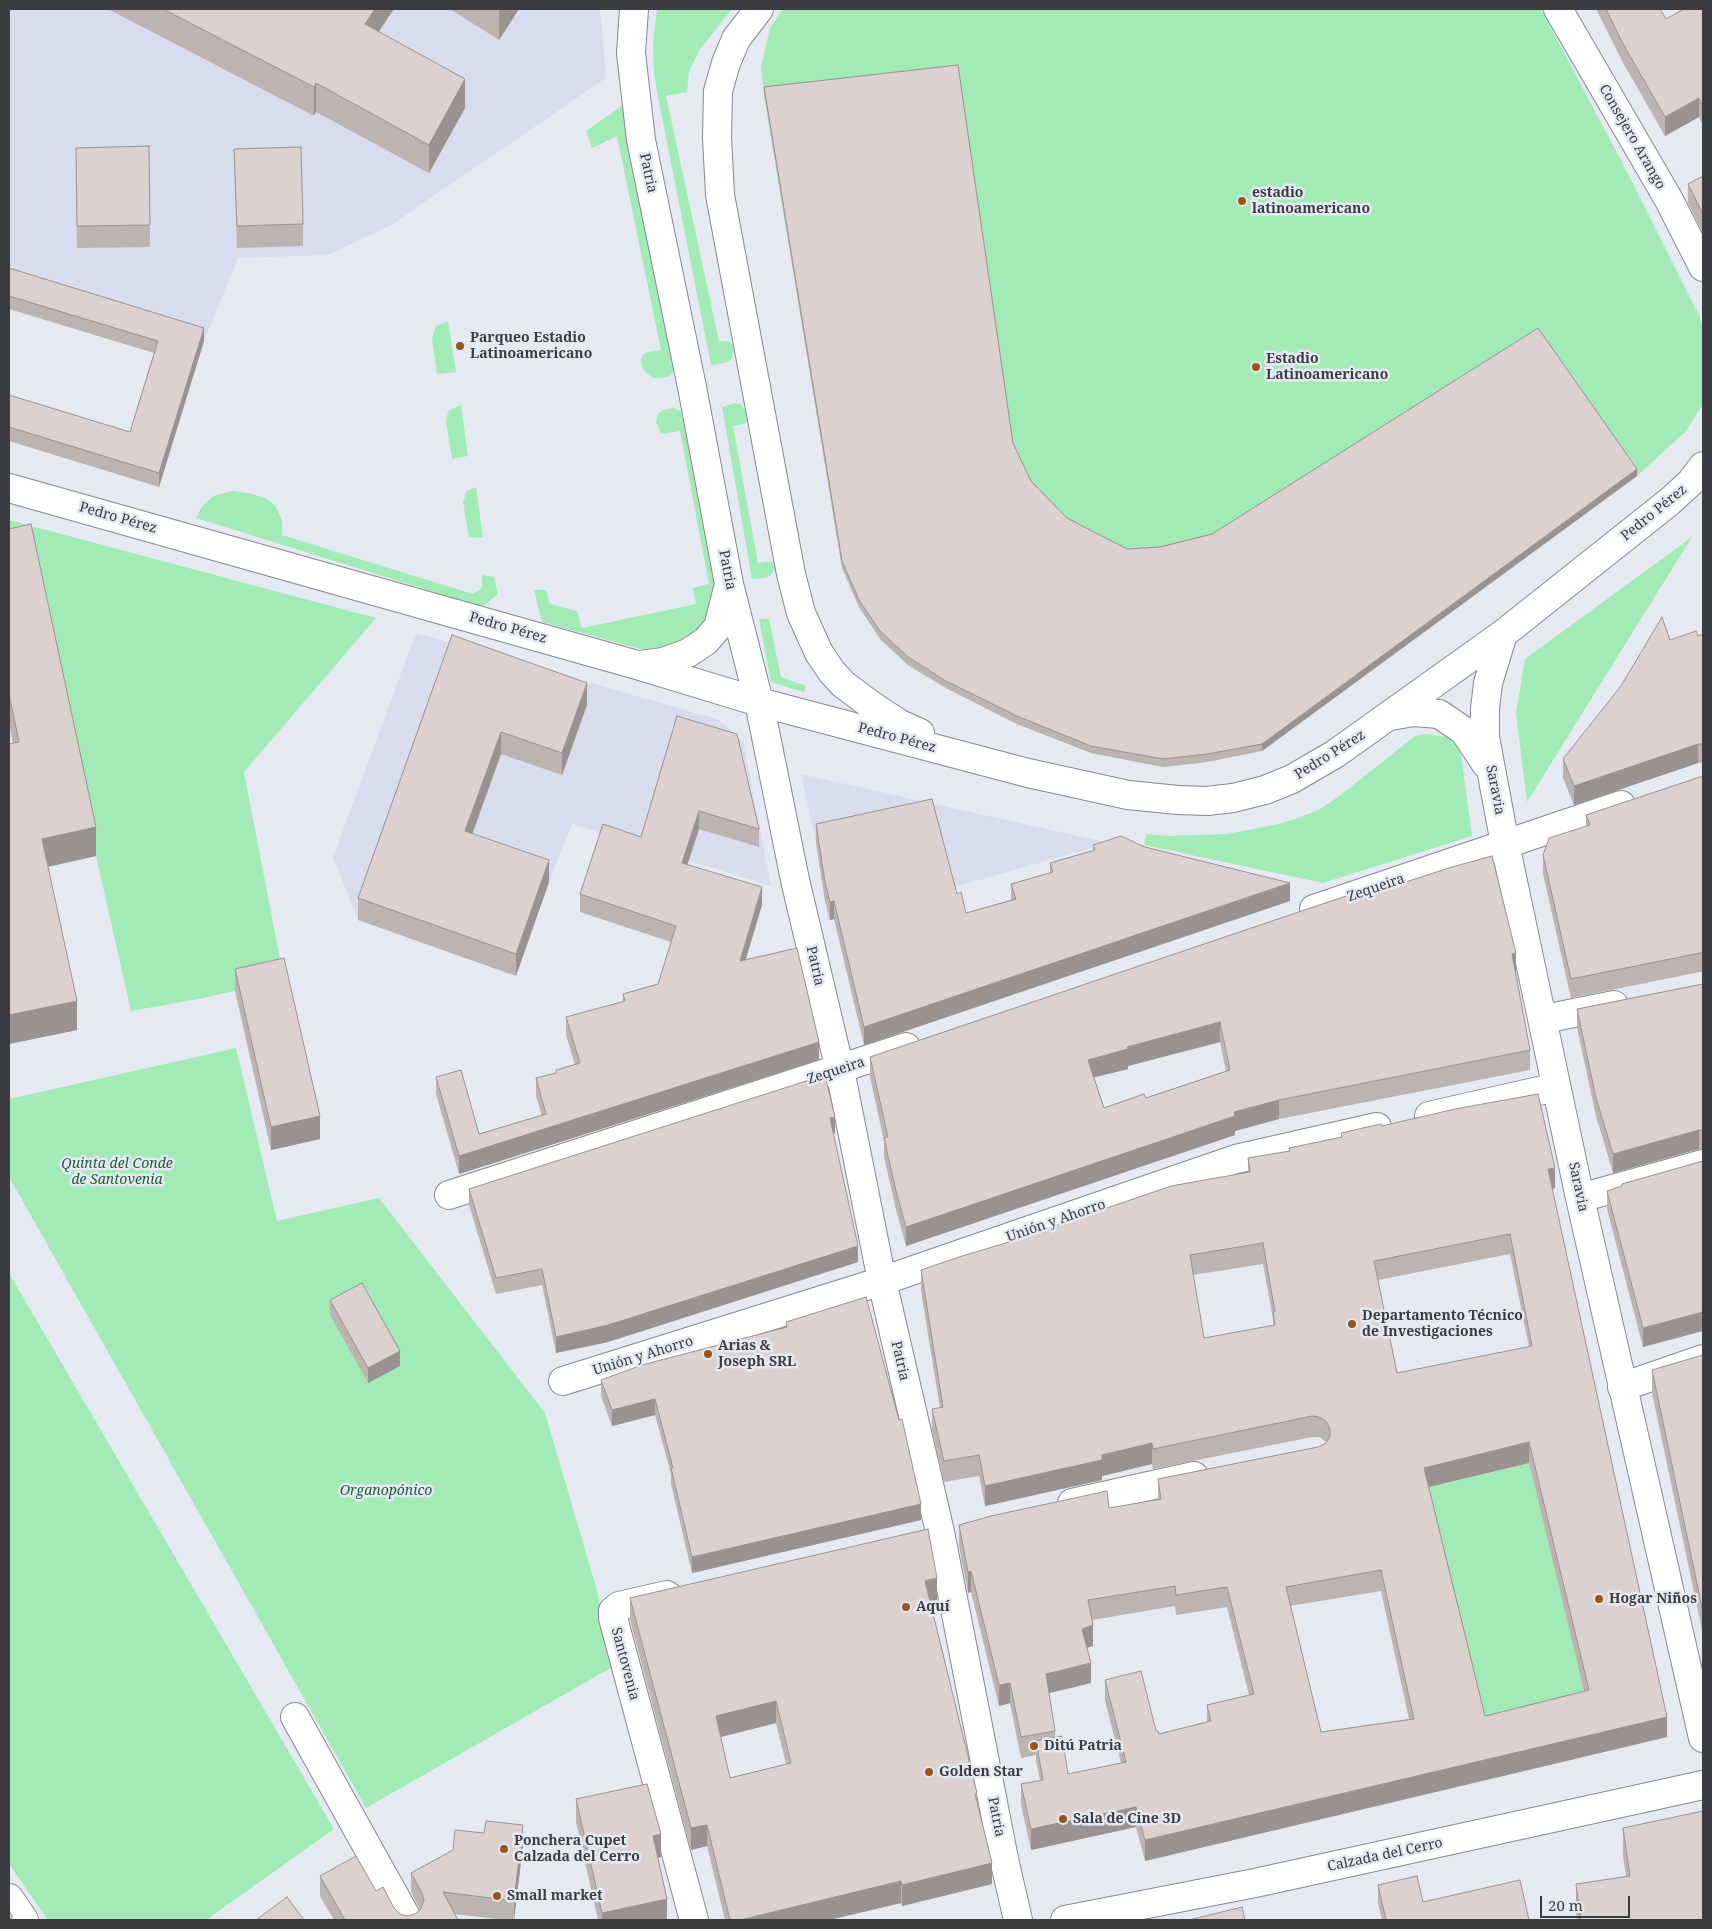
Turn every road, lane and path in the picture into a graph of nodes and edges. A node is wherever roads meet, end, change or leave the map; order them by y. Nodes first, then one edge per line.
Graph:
1 (634, 9) edge
2 (759, 9) edge
3 (1558, 9) edge
4 (1703, 267) edge
5 (1703, 466) edge
6 (9, 488) edge
7 (729, 584) junction
8 (1503, 634) junction
9 (819, 652) junction
10 (637, 665) junction
11 (759, 702) junction
12 (808, 714) junction
13 (1389, 717) junction
14 (969, 757) junction
15 (1492, 774) junction
16 (1647, 797) edge
17 (1505, 844) junction
18 (1290, 917) edge
19 (1638, 1000) edge
20 (1544, 1019) junction
21 (934, 1038) edge
22 (840, 1070) junction
23 (1556, 1087) junction
24 (1703, 1164) edge
25 (449, 1194) dead end
26 (1580, 1198) junction
27 (882, 1281) junction
28 (1703, 1359) edge
29 (563, 1381) dead end
30 (1622, 1387) junction
31 (1222, 1471) edge
32 (1044, 1509) edge
33 (968, 1526) edge
34 (930, 1534) junction
35 (687, 1590) edge
36 (295, 1717) dead end
37 (1703, 1738) edge
38 (1703, 1784) edge
39 (9, 1898) edge
40 (24, 1920) edge
41 (408, 1920) edge
42 (694, 1920) edge
43 (1018, 1920) edge
44 (1065, 1920) edge

1 - 7 street, Patria
2 - 9 street
3 - 4 street, Consejero Arango
5 - 8 street, Pedro Pérez
6 - 10 street, Pedro Pérez
7 - 10 street
7 - 11 street, Patria
8 - 13 street, Pedro Pérez
8 - 15 street, Saravia
9 - 12 street
9 - 14 street
10 - 11 street, Pedro Pérez
11 - 12 street, Pedro Pérez
11 - 22 street, Patria
12 - 14 street, Pedro Pérez
13 - 14 street, Pedro Pérez
13 - 15 street
15 - 17 street, Saravia
16 - 17 street, Zequeira
17 - 18 street, Zequeira
17 - 20 street, Saravia
19 - 20 street
20 - 23 street, Saravia
21 - 22 street, Zequeira
22 - 25 street, Zequeira
22 - 27 street, Patria
23 - 26 street, Saravia
23 - 27 street, Unión y Ahorro
24 - 26 street
26 - 30 street, Saravia
27 - 29 street, Unión y Ahorro
27 - 34 street, Patria
28 - 30 street
30 - 37 street, Saravia
31 - 32 street
33 - 34 street
34 - 43 street, Patria
35 - 42 street, Santovenia
36 - 41 street
38 - 44 street, Calzada del Cerro
39 - 40 street

